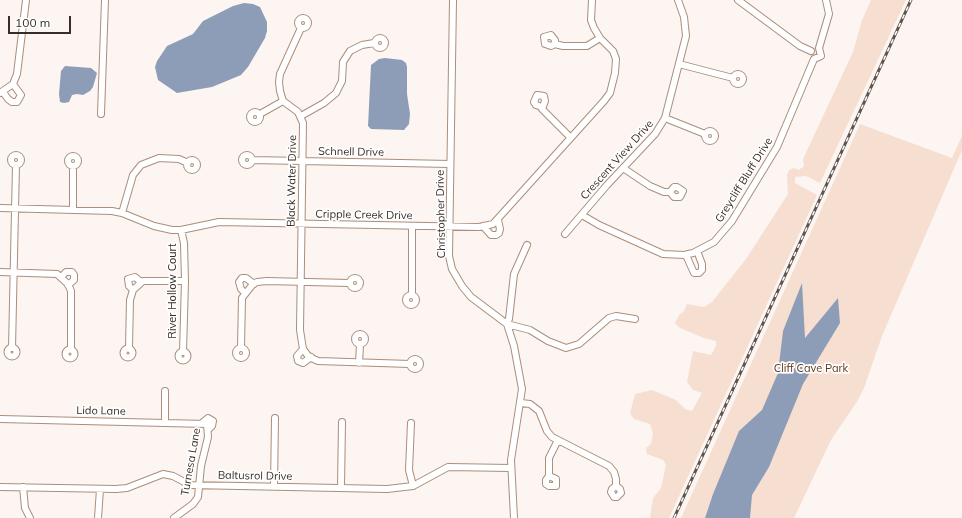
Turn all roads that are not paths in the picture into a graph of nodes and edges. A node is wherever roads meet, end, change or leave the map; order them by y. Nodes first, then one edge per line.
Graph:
1 (26, 0) edge
2 (105, 0) edge
3 (453, 0) edge
4 (592, 0) edge
5 (678, 0) edge
6 (738, 0) edge
7 (826, 0) edge
8 (301, 28) dead end
9 (600, 38) junction
10 (374, 43) dead end
11 (555, 44) dead end
12 (819, 48) junction
13 (811, 51) junction
14 (814, 59) junction
15 (679, 64) junction
16 (733, 78) dead end
17 (13, 84) junction
18 (2, 93) edge
19 (283, 101) junction
20 (542, 107) dead end
21 (101, 114) dead end
22 (260, 114) dead end
23 (301, 116) junction
24 (665, 118) junction
25 (705, 134) dead end
26 (570, 137) junction
27 (252, 160) dead end
28 (303, 161) junction
29 (188, 163) dead end
30 (450, 164) junction
31 (16, 165) dead end
32 (73, 166) dead end
33 (623, 168) junction
34 (670, 192) dead end
35 (0, 208) edge
36 (15, 209) junction
37 (73, 210) junction
38 (122, 213) junction
39 (582, 215) junction
40 (498, 220) junction
41 (301, 223) junction
42 (412, 226) junction
43 (449, 226) junction
44 (484, 226) junction
45 (181, 230) junction
46 (565, 234) dead end
47 (527, 245) dead end
48 (697, 252) junction
49 (686, 255) junction
50 (0, 272) edge
51 (14, 273) junction
52 (61, 277) junction
53 (185, 281) junction
54 (140, 282) junction
55 (300, 282) junction
56 (350, 283) dead end
57 (68, 284) junction
58 (254, 284) junction
59 (134, 290) junction
60 (245, 292) junction
61 (412, 295) dead end
62 (635, 319) dead end
63 (507, 324) junction
64 (360, 345) dead end
65 (12, 348) dead end
66 (129, 348) dead end
67 (241, 348) dead end
68 (71, 349) dead end
69 (303, 349) junction
70 (183, 352) dead end
71 (310, 358) junction
72 (359, 363) junction
73 (410, 364) dead end
74 (165, 392) dead end
75 (521, 402) junction
76 (275, 418) dead end
77 (0, 419) edge
78 (165, 422) junction
79 (342, 422) dead end
80 (411, 423) dead end
81 (206, 425) joint
82 (558, 440) junction
83 (511, 468) junction
84 (549, 476) dead end
85 (199, 485) junction
86 (274, 486) junction
87 (413, 486) junction
88 (616, 486) dead end
89 (0, 487) edge
90 (23, 487) junction
91 (341, 488) junction
92 (100, 489) junction
93 (30, 518) edge
94 (98, 518) edge
95 (174, 518) edge
96 (514, 518) edge

1 - 17 street
2 - 21 street
3 - 30 street, Christopher Drive
4 - 9 street, Cripple Creek Drive
5 - 15 street, Crescent View Drive
6 - 13 street
7 - 12 street, Greycliff Bluff Drive
8 - 19 street
9 - 11 street
9 - 26 street, Cripple Creek Drive
10 - 23 street
12 - 13 street
12 - 14 street, Greycliff Bluff Drive
13 - 14 street
14 - 48 street, Greycliff Bluff Drive
15 - 16 street
15 - 24 street, Crescent View Drive
17 - 18 street
17 - 18 street
19 - 22 street
19 - 23 street
20 - 26 street
23 - 28 street, Black Water Drive
24 - 25 street
24 - 33 street, Crescent View Drive
26 - 40 street, Cripple Creek Drive
27 - 28 street, Schnell Drive
28 - 30 street, Schnell Drive
28 - 41 street, Black Water Drive
29 - 38 street
30 - 43 street, Christopher Drive
31 - 36 street
32 - 37 street
33 - 34 street
33 - 39 street, Crescent View Drive
35 - 36 street
36 - 37 street
36 - 51 street
37 - 38 street
38 - 45 street, Cripple Creek Drive
39 - 46 street, Crescent View Drive
39 - 49 street, Greycliff Bluff Drive
40 - 44 street, Cripple Creek Drive
40 - 44 street, Cripple Creek Drive
41 - 42 street, Cripple Creek Drive
41 - 45 street, Cripple Creek Drive
41 - 55 street, Black Water Drive
42 - 43 street, Cripple Creek Drive
42 - 61 street
43 - 44 street, Cripple Creek Drive
43 - 63 street, Christopher Drive
45 - 53 street, River Hollow Court
47 - 63 street
48 - 49 street, Greycliff Bluff Drive
48 - 49 street
50 - 51 street
51 - 52 street
51 - 65 street
52 - 57 street
52 - 57 street
53 - 54 street
53 - 70 street, River Hollow Court
54 - 59 street
54 - 59 street
55 - 56 street
55 - 58 street
55 - 69 street, Black Water Drive
57 - 68 street
58 - 60 street
58 - 60 street
59 - 66 street
60 - 67 street
62 - 63 street
63 - 75 street
64 - 72 street
69 - 71 street, Black Water Drive
69 - 71 street, Black Water Drive
71 - 72 street, Black Water Drive
72 - 73 street, Black Water Drive
74 - 78 street
75 - 82 street
75 - 83 street
76 - 86 street
77 - 78 street, Lido Lane
78 - 81 street, Lido Lane
79 - 91 street
80 - 87 street
81 - 85 street, Turnesa Lane
82 - 84 street
82 - 88 street
83 - 87 street, Baltusrol Drive
83 - 96 street
85 - 86 street, Baltusrol Drive
85 - 92 street, Baltusrol Drive
85 - 95 street, Turnesa Lane
86 - 91 street, Baltusrol Drive
87 - 91 street, Baltusrol Drive
89 - 90 street, Baltusrol Drive
90 - 92 street, Baltusrol Drive
90 - 93 street
92 - 94 street

